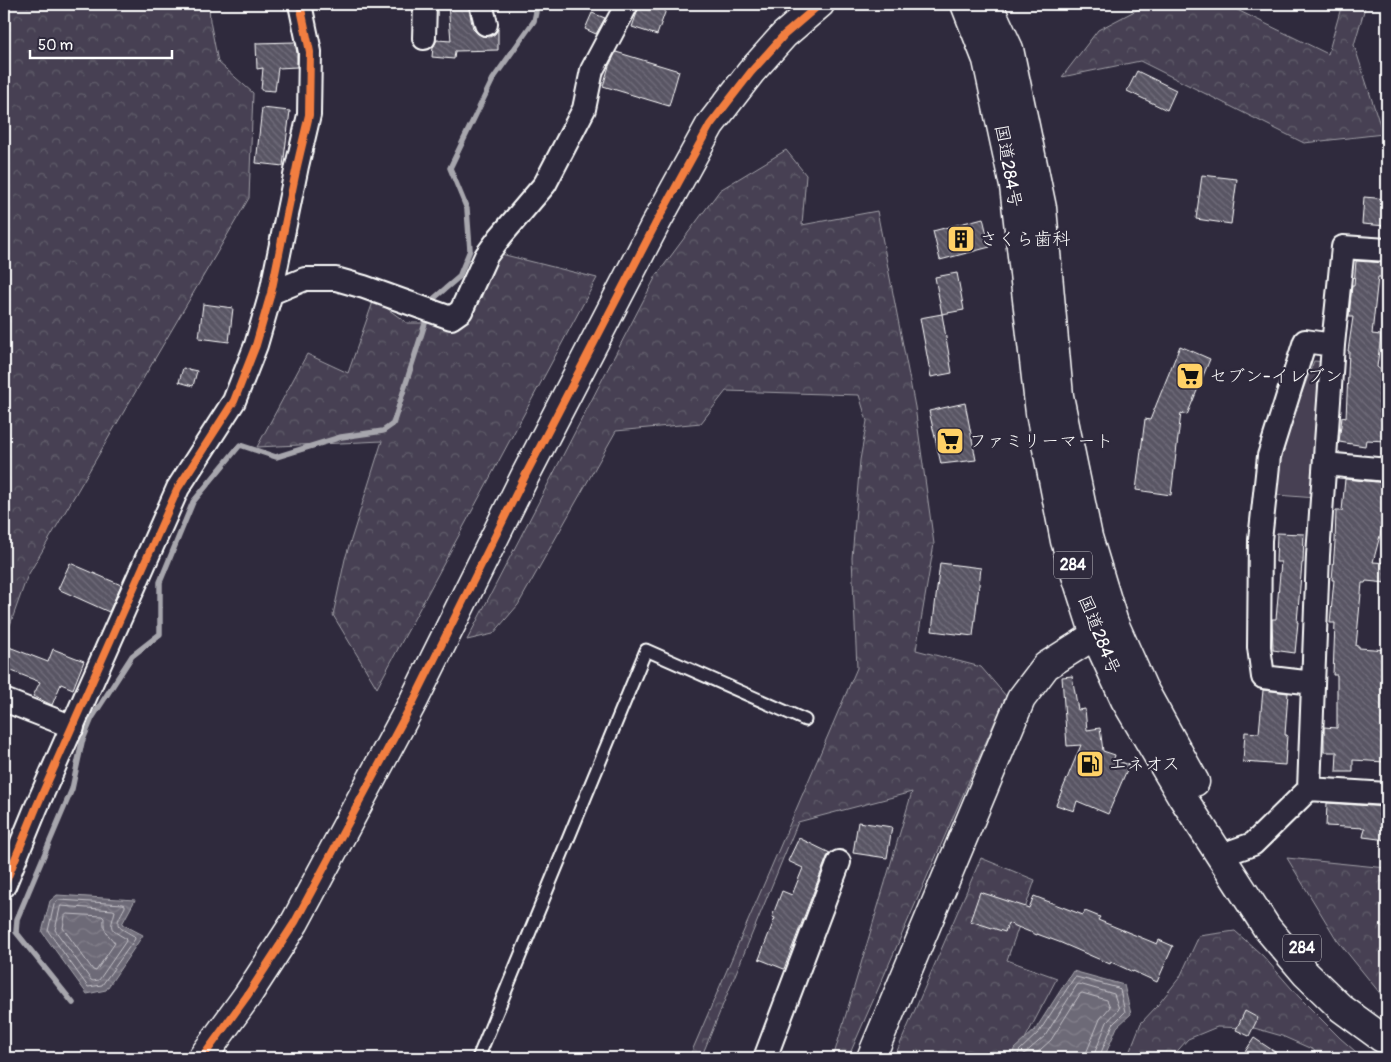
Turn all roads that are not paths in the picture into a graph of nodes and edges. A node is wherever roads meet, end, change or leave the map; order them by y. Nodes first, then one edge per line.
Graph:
1 (300, 4) edge
2 (425, 4) edge
3 (627, 4) edge
4 (820, 4) edge
5 (965, 4) edge
6 (988, 4) edge
7 (424, 38) dead end
8 (1387, 250) edge
9 (271, 293) junction
10 (1333, 345) junction
11 (1325, 464) junction
12 (1387, 470) edge
13 (1104, 629) junction
14 (1313, 683) junction
15 (4, 700) edge
16 (805, 720) dead end
17 (73, 727) junction
18 (1309, 789) junction
19 (1387, 794) edge
20 (1233, 851) junction
21 (839, 862) dead end
22 (4, 886) edge
23 (1385, 1041) edge
24 (202, 1058) edge
25 (478, 1058) edge
26 (765, 1058) edge
27 (871, 1058) edge

1 - 9 street
2 - 7 street
3 - 9 street
4 - 24 main road
5 - 13 main road, 国道284号 / 284
6 - 13 main road, 国道284号 / 284
8 - 10 street
9 - 17 street
10 - 11 street
10 - 14 street
11 - 12 street
11 - 14 street
13 - 20 main road, 国道284号 / 284
13 - 23 main road, 国道284号 / 284
13 - 27 main road
14 - 18 street
15 - 17 street
16 - 25 lane
17 - 22 street
18 - 19 street
18 - 20 street
20 - 23 main road, 国道284号 / 284
21 - 26 street

